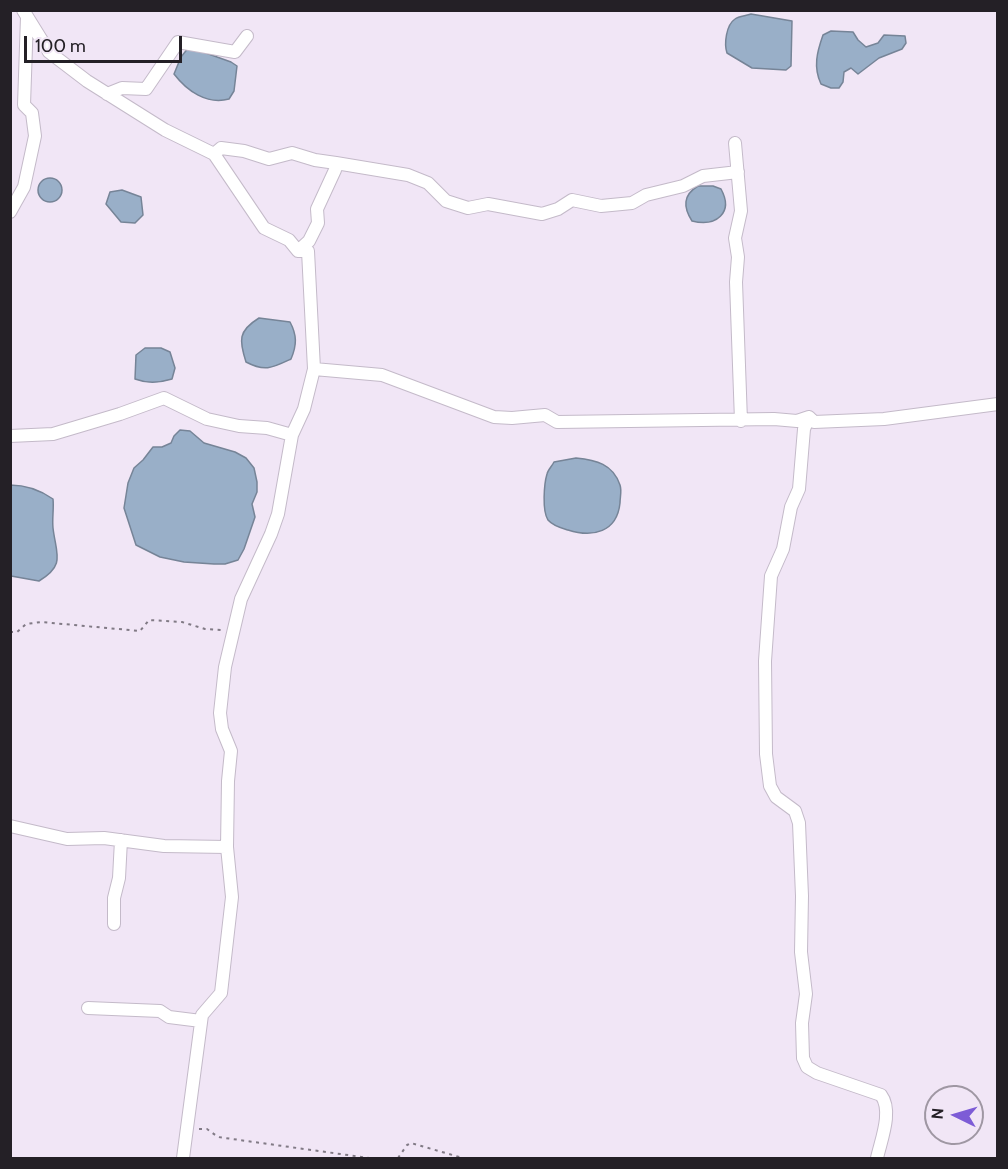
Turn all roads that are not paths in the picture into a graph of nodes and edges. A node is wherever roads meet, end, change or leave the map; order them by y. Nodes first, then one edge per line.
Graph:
1 (25, 14) edge
2 (247, 36) dead end
3 (107, 94) junction
4 (735, 143) dead end
5 (214, 154) junction
6 (336, 163) junction
7 (738, 172) junction
8 (10, 212) edge
9 (298, 250) junction
10 (314, 369) junction
11 (998, 404) edge
12 (809, 417) junction
13 (741, 421) junction
14 (292, 435) junction
15 (10, 436) edge
16 (10, 826) edge
17 (121, 840) junction
18 (227, 847) junction
19 (114, 924) dead end
20 (88, 1008) dead end
21 (201, 1021) junction
22 (183, 1158) edge
23 (877, 1158) edge

1 - 3 street
1 - 8 street
2 - 3 street
3 - 5 street
4 - 7 street
5 - 6 street
5 - 9 street
6 - 7 street
6 - 9 street
7 - 13 street
9 - 10 street
10 - 13 street
10 - 14 street
11 - 12 street
12 - 13 street
12 - 23 street
14 - 15 street
14 - 18 street
16 - 17 street
17 - 18 street
17 - 19 street
18 - 21 street
20 - 21 street
21 - 22 street

